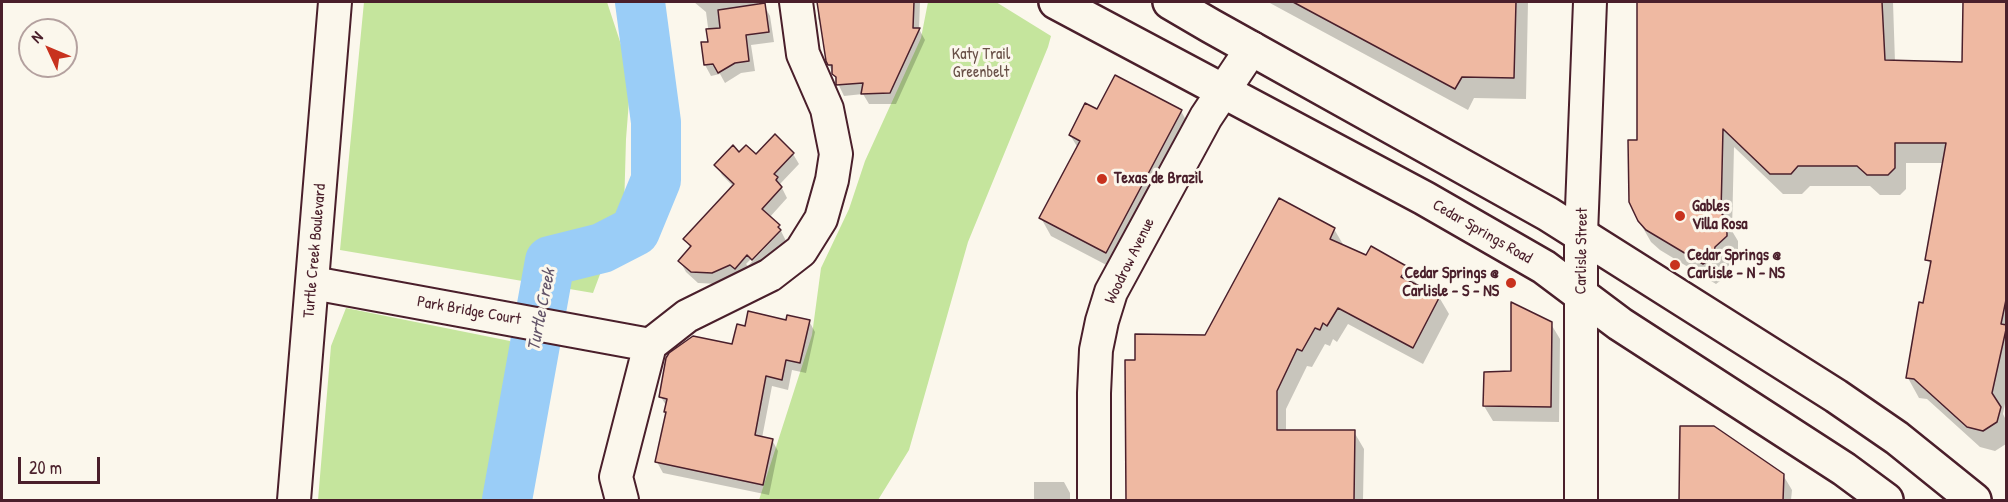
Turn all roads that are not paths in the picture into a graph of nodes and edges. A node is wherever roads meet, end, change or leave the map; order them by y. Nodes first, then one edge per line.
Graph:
1 (335, 2) edge
2 (796, 2) edge
3 (1056, 2) edge
4 (1170, 2) edge
5 (1590, 2) edge
6 (1252, 48) junction
7 (1223, 91) junction
8 (1581, 234) junction
9 (313, 283) junction
10 (1581, 295) junction
11 (650, 345) junction
12 (1844, 469) junction
13 (1975, 500) edge
14 (294, 501) edge
15 (622, 501) edge
16 (1094, 501) edge
17 (1581, 501) edge
18 (1869, 501) edge
19 (1886, 501) edge

1 - 9 street, Turtle Creek Boulevard
2 - 11 street
3 - 7 main road, Cedar Springs Road
4 - 6 main road
5 - 8 street, Carlisle Street
6 - 7 street, Woodrow Avenue
6 - 8 main road
7 - 10 main road, Cedar Springs Road
7 - 16 street, Woodrow Avenue
8 - 10 street, Carlisle Street
8 - 13 main road
9 - 11 street, Park Bridge Court
9 - 14 street, Turtle Creek Boulevard
10 - 12 main road, Cedar Springs Road
10 - 17 street, Carlisle Street
11 - 15 street
12 - 18 main road
12 - 19 main road, Cedar Springs Road

